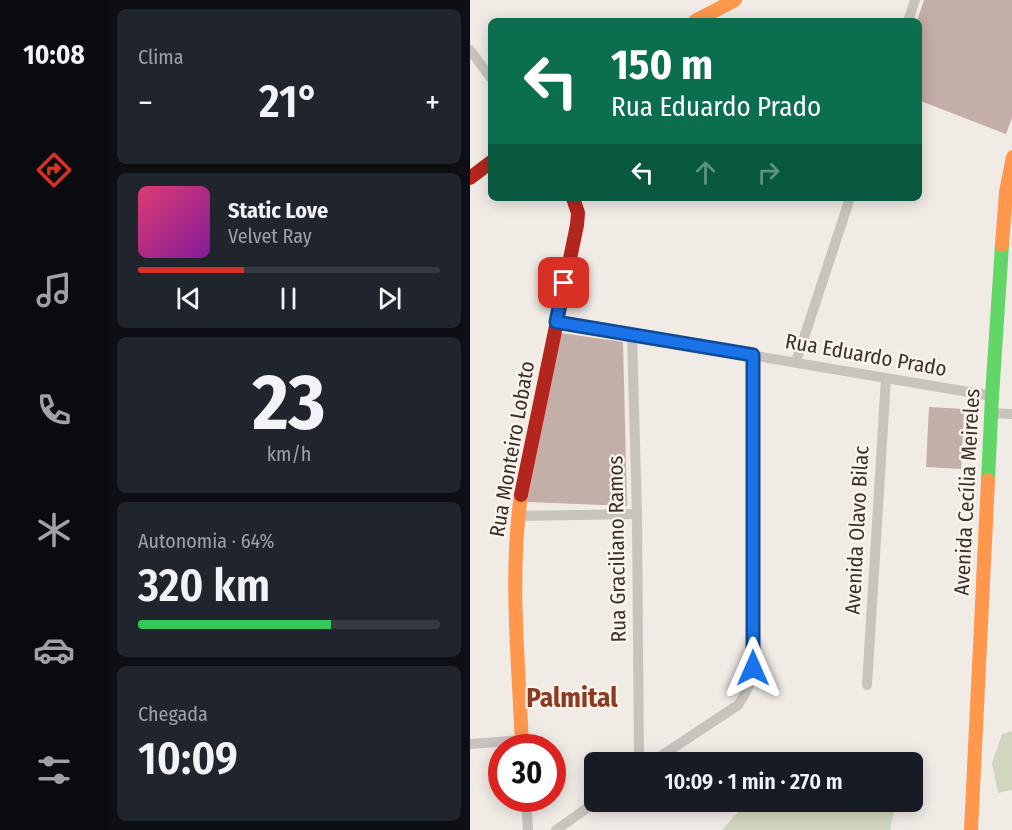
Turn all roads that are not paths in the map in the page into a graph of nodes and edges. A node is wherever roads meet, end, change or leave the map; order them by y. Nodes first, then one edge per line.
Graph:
1 (735, 0) edge
2 (915, 0) edge
3 (701, 18) edge
4 (909, 18) edge
5 (470, 50) edge
6 (488, 74) edge
7 (1013, 157) edge
8 (488, 164) edge
9 (470, 178) edge
10 (574, 201) edge
11 (849, 201) edge
12 (556, 322) junction
13 (632, 335) junction
14 (753, 355) junction
15 (796, 362) junction
16 (886, 378) junction
17 (992, 396) junction
18 (991, 412) junction
19 (1013, 414) edge
20 (636, 514) junction
21 (518, 516) junction
22 (867, 685) dead end
23 (522, 734) edge
24 (470, 744) edge
25 (488, 744) edge
26 (639, 752) edge
27 (667, 752) edge
28 (584, 810) edge
29 (527, 812) edge
30 (528, 830) edge
31 (556, 830) edge
32 (971, 830) edge

1 - 3 main road
2 - 4 street
5 - 6 street
7 - 17 main road, Avenida Cecília Meireles
8 - 9 main road
10 - 12 main road, Rua Monteiro Lobato
11 - 15 street
12 - 13 street, Rua Eduardo Prado
12 - 21 main road, Rua Monteiro Lobato
13 - 14 street, Rua Eduardo Prado
13 - 20 street, Rua Graciliano Ramos
14 - 15 street, Rua Eduardo Prado
14 - 27 street
15 - 16 street, Rua Eduardo Prado
16 - 17 street, Rua Eduardo Prado
16 - 22 street, Avenida Olavo Bilac
17 - 18 main road, Avenida Cecília Meireles
18 - 19 street
18 - 32 main road, Avenida Cecília Meireles
20 - 21 street
20 - 26 street, Rua Graciliano Ramos
21 - 23 main road, Rua Monteiro Lobato
24 - 25 street
28 - 31 street
29 - 30 street

